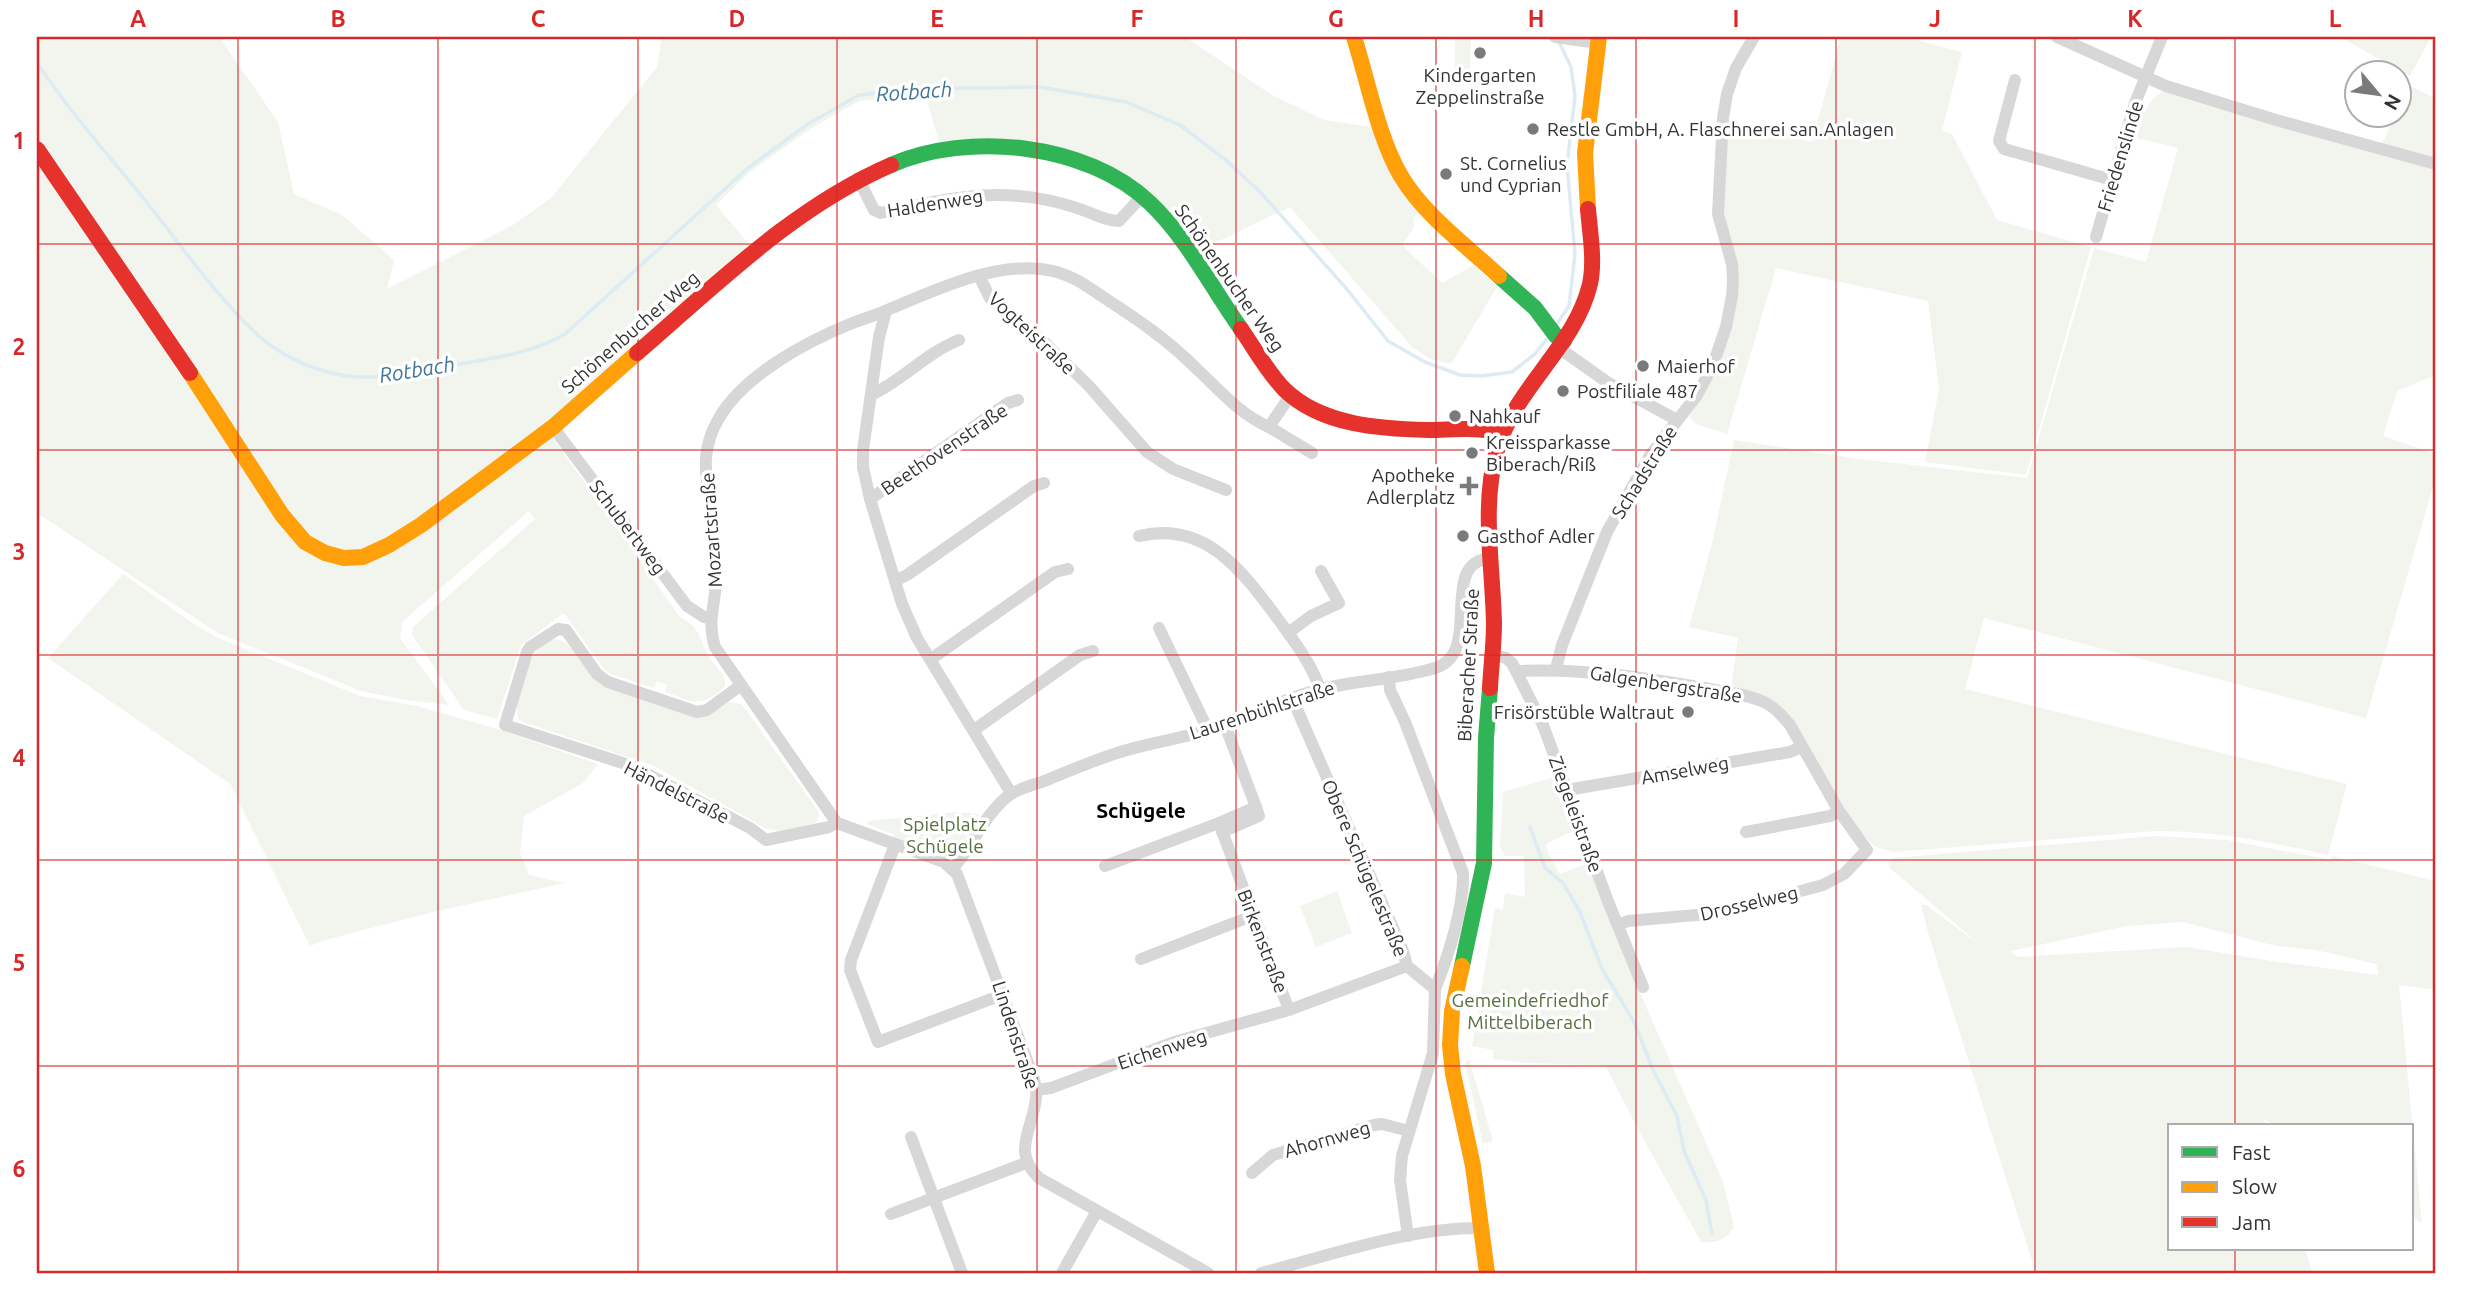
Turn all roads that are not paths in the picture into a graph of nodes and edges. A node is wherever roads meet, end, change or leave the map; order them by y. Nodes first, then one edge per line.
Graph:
1 (1354, 37) edge
2 (1555, 37) edge
3 (1754, 37) edge
4 (2057, 37) edge
5 (2162, 37) edge
6 (1598, 40) edge
7 (2145, 76) junction
8 (2015, 80) dead end
9 (37, 149) edge
10 (2436, 164) edge
11 (858, 178) junction
12 (2112, 180) junction
13 (1142, 195) junction
14 (2096, 237) dead end
15 (979, 276) junction
16 (886, 311) junction
17 (1560, 331) junction
18 (959, 340) dead end
19 (871, 395) junction
20 (1290, 396) junction
21 (1018, 400) dead end
22 (1677, 420) junction
23 (554, 427) junction
24 (1269, 427) junction
25 (1503, 434) junction
26 (1312, 453) dead end
27 (1044, 483) dead end
28 (1226, 490) dead end
29 (870, 499) junction
30 (1139, 536) dead end
31 (1491, 558) junction
32 (1068, 569) dead end
33 (1321, 571) dead end
34 (895, 581) junction
35 (710, 618) junction
36 (1159, 628) dead end
37 (1288, 633) junction
38 (1093, 651) dead end
39 (1493, 654) junction
40 (931, 659) junction
41 (1556, 669) junction
42 (1517, 671) junction
43 (1389, 677) junction
44 (741, 685) junction
45 (1320, 689) junction
46 (1292, 698) junction
47 (1225, 725) junction
48 (974, 730) junction
49 (1208, 730) junction
50 (1801, 747) junction
51 (1567, 790) junction
52 (1011, 793) junction
53 (1839, 811) junction
54 (836, 823) junction
55 (1220, 828) junction
56 (1746, 832) dead end
57 (895, 845) junction
58 (1867, 850) joint
59 (1105, 866) dead end
60 (953, 868) junction
61 (1252, 916) junction
62 (1618, 925) junction
63 (1141, 959) dead end
64 (1407, 966) junction
65 (1643, 987) dead end
66 (1435, 989) junction
67 (1004, 994) junction
68 (1289, 1010) junction
69 (1036, 1090) junction
70 (1409, 1131) junction
71 (911, 1137) dead end
72 (1026, 1163) junction
73 (1252, 1173) dead end
74 (934, 1198) junction
75 (1097, 1211) junction
76 (891, 1214) dead end
77 (1483, 1228) junction
78 (1408, 1236) junction
79 (962, 1273) edge
80 (1062, 1273) edge
81 (1208, 1273) edge
82 (1261, 1273) edge
83 (1487, 1273) edge

1 - 17 street
2 - 6 street
3 - 22 street, Schadstraße
4 - 7 street
5 - 7 street, Friedenslinde
6 - 17 street, Biberacher Straße
7 - 10 street
7 - 12 street, Friedenslinde
8 - 12 street
9 - 23 street, Schönenbucher Weg
11 - 13 street, Schönenbucher Weg
11 - 13 street, Haldenweg
11 - 23 street, Schönenbucher Weg
12 - 14 street, Friedenslinde
13 - 20 street, Schönenbucher Weg
15 - 16 street, Mozartstraße
15 - 24 street, Vogteistraße
15 - 28 street, Vogteistraße
16 - 19 street, Beethovenstraße
16 - 35 street, Mozartstraße
17 - 22 street
17 - 25 street, Biberacher Straße
18 - 19 street
19 - 29 street, Beethovenstraße
20 - 24 street
20 - 25 street, Schönenbucher Weg
21 - 29 street, Beethovenstraße
22 - 41 street, Schadstraße
23 - 35 street, Schubertweg
24 - 26 street, Vogteistraße
25 - 31 street, Biberacher Straße
27 - 34 street
29 - 34 street, Beethovenstraße
30 - 37 street
31 - 39 street, Biberacher Straße
31 - 43 street, Laurenbühlstraße
32 - 40 street
33 - 37 street
34 - 40 street, Beethovenstraße
35 - 44 street, Mozartstraße
36 - 49 street
37 - 45 street
38 - 48 street
39 - 42 street, Ziegeleistraße
39 - 77 street, Biberacher Straße
40 - 48 street, Beethovenstraße
41 - 42 street, Galgenbergstraße
41 - 50 street, Galgenbergstraße
42 - 51 street, Ziegeleistraße
43 - 45 street, Laurenbühlstraße
43 - 66 street
44 - 54 street, Mozartstraße
44 - 54 street, Händelstraße
45 - 46 street, Laurenbühlstraße
46 - 47 street, Laurenbühlstraße
46 - 64 street, Obere Schügelestraße
47 - 49 street, Laurenbühlstraße
47 - 55 street
48 - 52 street, Beethovenstraße
49 - 52 street, Laurenbühlstraße
50 - 51 street, Amselweg
50 - 53 street, Galgenbergstraße
51 - 62 street, Ziegeleistraße
52 - 60 street, Laurenbühlstraße
53 - 56 street
53 - 58 street, Galgenbergstraße
54 - 57 street
55 - 59 street
55 - 61 street, Birkenstraße
57 - 60 street
57 - 67 street
58 - 62 street, Drosselweg
60 - 67 street, Lindenstraße
61 - 63 street
61 - 68 street, Birkenstraße
62 - 65 street, Ziegeleistraße
64 - 66 street, Obere Schügelestraße
64 - 68 street, Birkenstraße
66 - 70 street
67 - 69 street, Lindenstraße
68 - 69 street, Eichenweg
69 - 72 street, Lindenstraße
70 - 73 street, Ahornweg
70 - 78 street
71 - 74 street
72 - 74 street
72 - 75 street
74 - 76 street
74 - 79 street
75 - 80 street
75 - 81 street
77 - 78 street
77 - 83 street, Biberacher Straße
78 - 82 street

